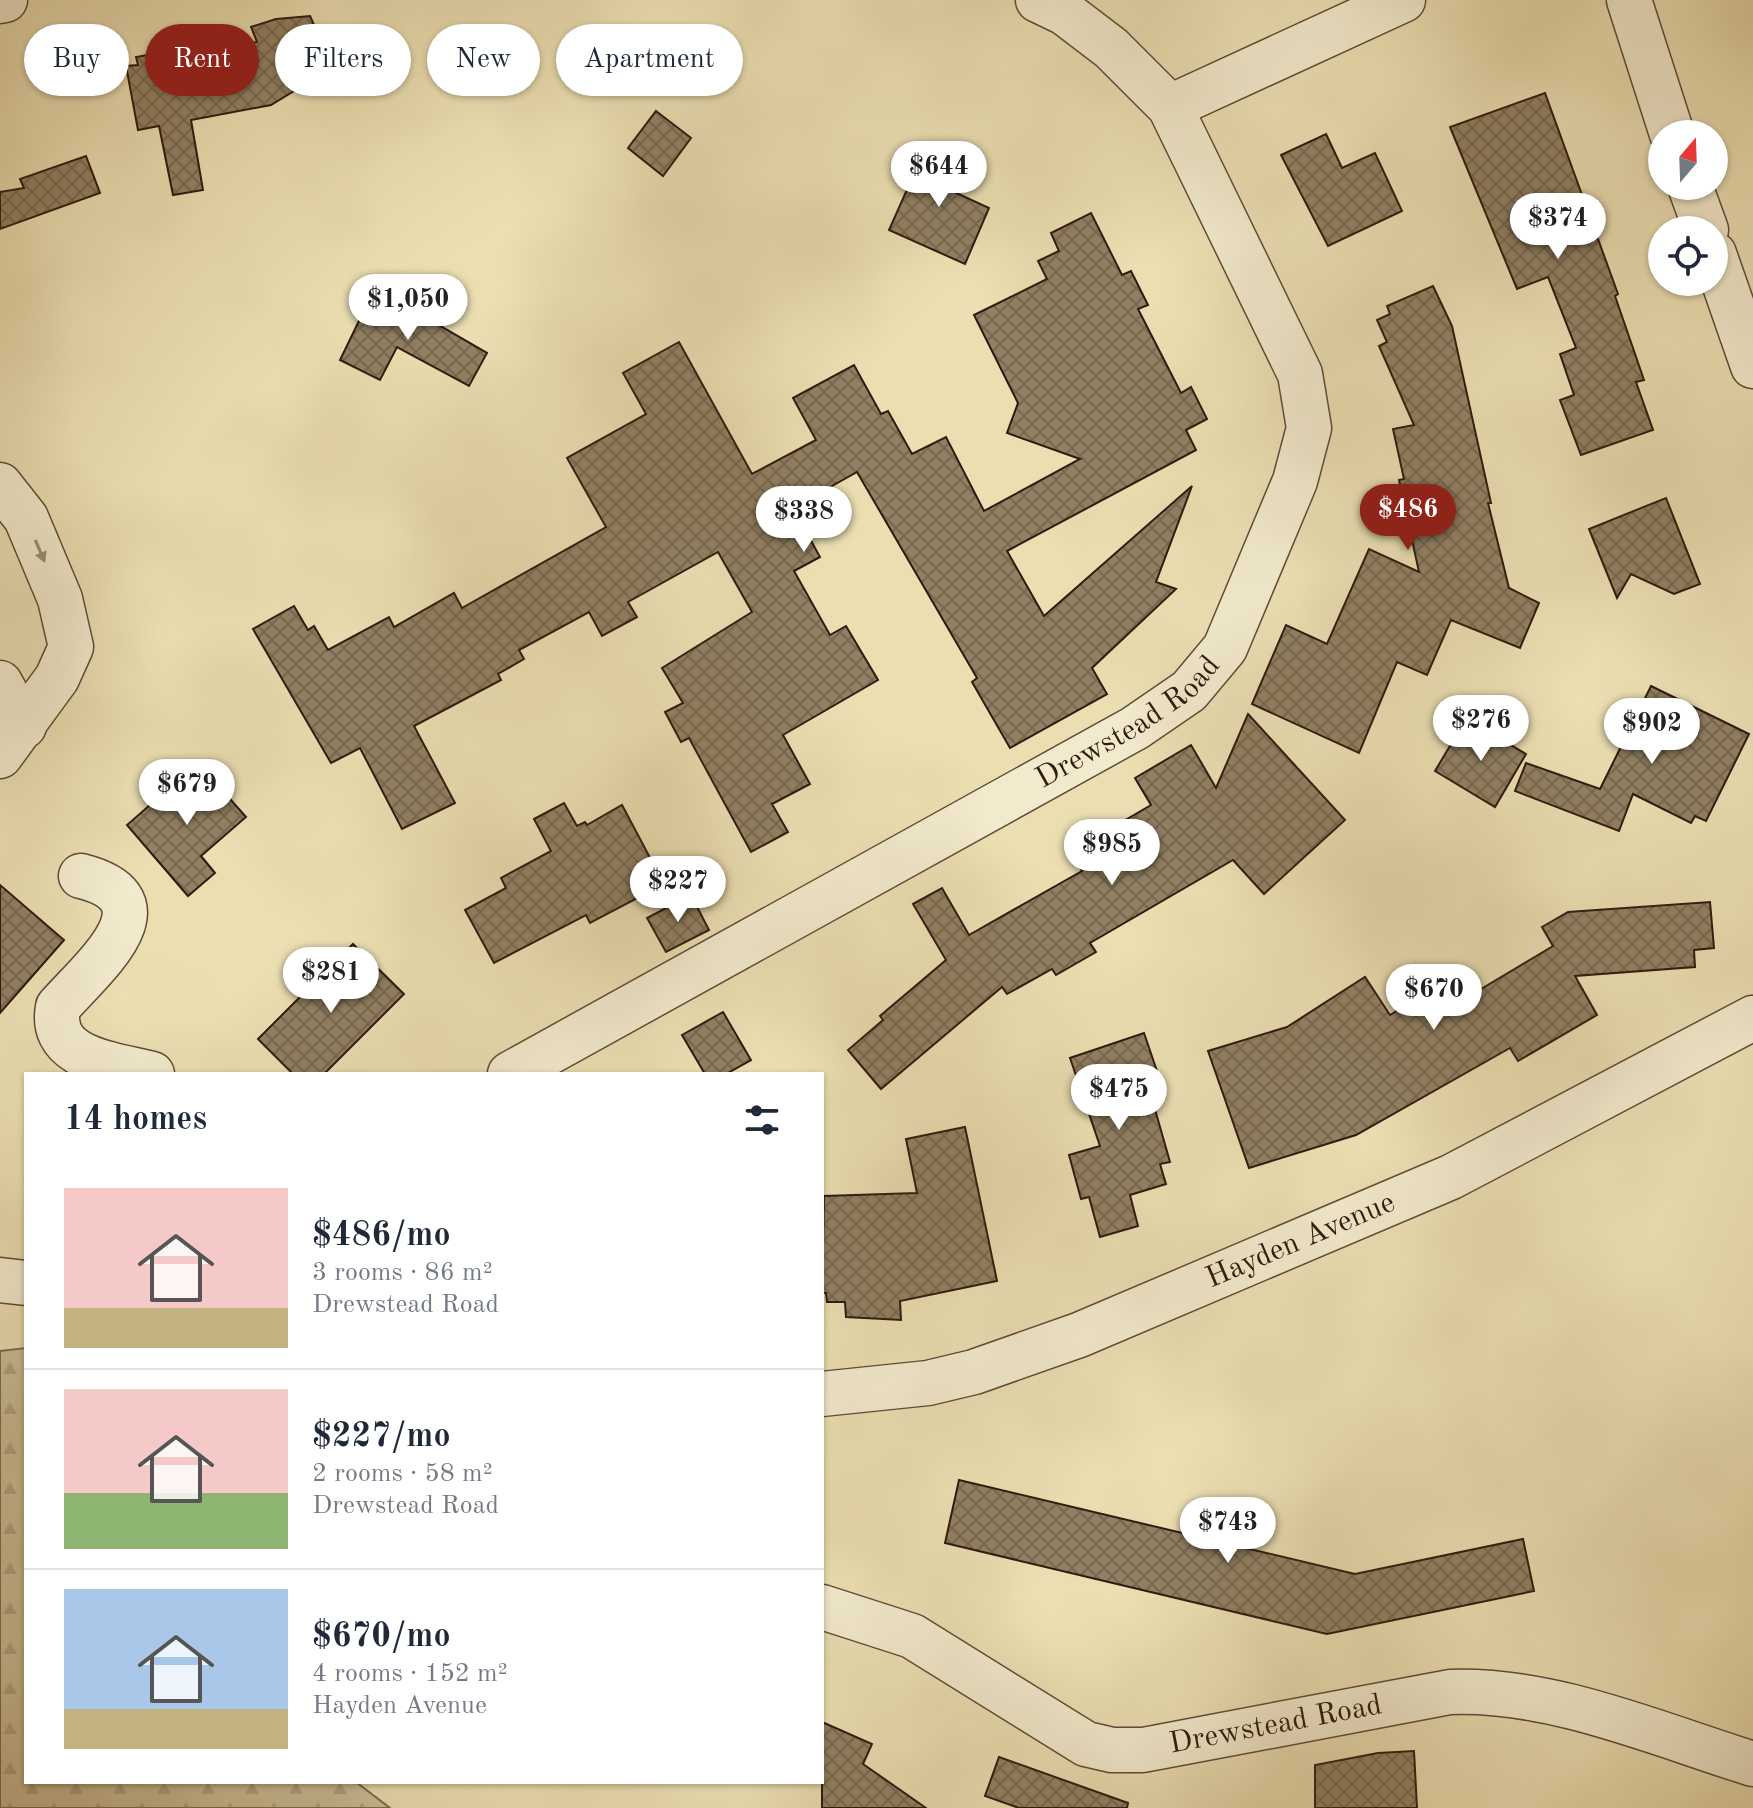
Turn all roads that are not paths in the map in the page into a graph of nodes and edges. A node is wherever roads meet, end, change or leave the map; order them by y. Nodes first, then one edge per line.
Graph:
1 (1038, 0) edge
2 (1403, 0) edge
3 (1629, 0) edge
4 (1170, 107) junction
5 (1668, 120) edge
6 (1728, 294) edge
7 (1753, 366) edge
8 (0, 485) edge
9 (0, 683) edge
10 (12, 741) edge
11 (81, 876) dead end
12 (1753, 1018) edge
13 (145, 1072) edge
14 (514, 1072) edge
15 (0, 1280) edge
16 (24, 1283) edge
17 (824, 1394) edge
18 (824, 1608) edge
19 (1753, 1764) edge

1 - 4 street, Drewstead Road
2 - 4 street
3 - 5 street
4 - 14 street, Drewstead Road
6 - 7 street
8 -> 10 street
9 - 10 street
11 - 13 street
12 - 17 street, Hayden Avenue
15 - 16 street
18 - 19 street, Drewstead Road

